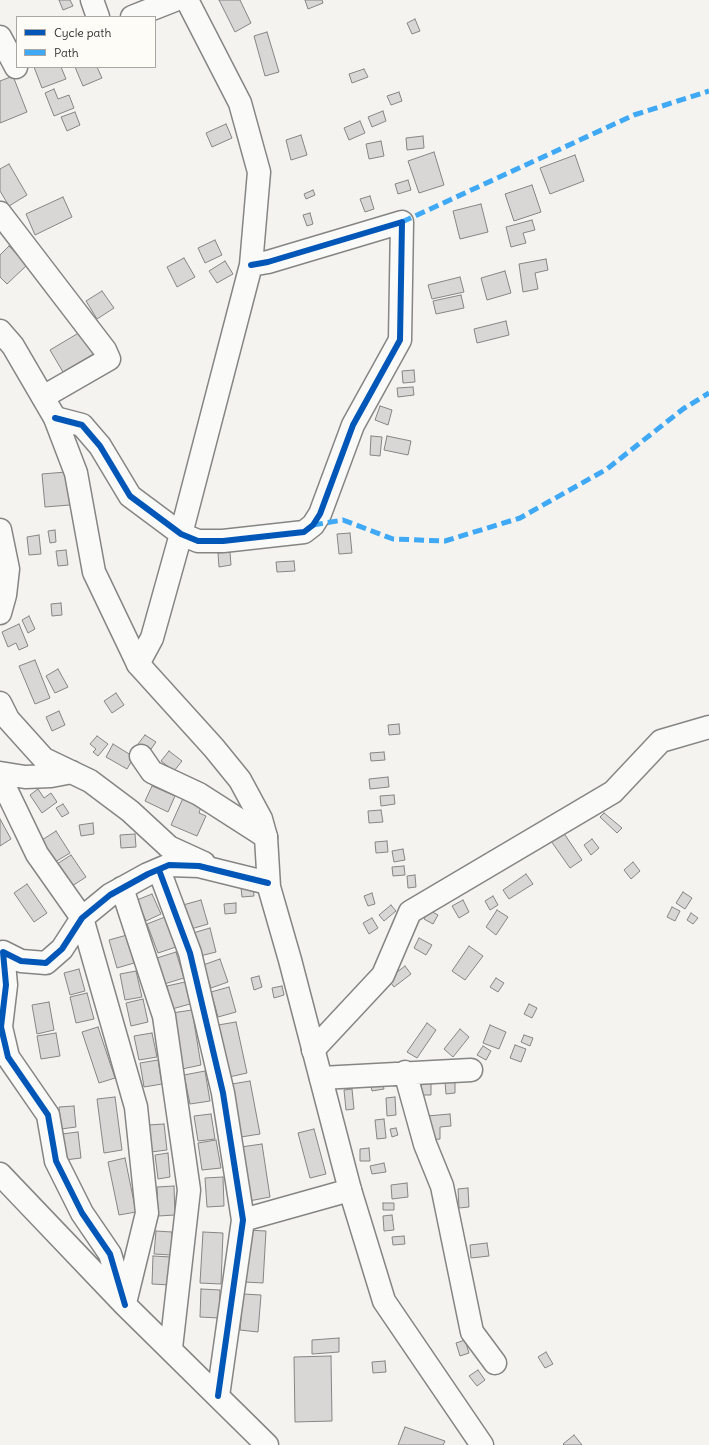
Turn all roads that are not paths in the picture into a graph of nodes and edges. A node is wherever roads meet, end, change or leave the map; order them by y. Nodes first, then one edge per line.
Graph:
1 (92, 0) edge
2 (174, 0) edge
3 (186, 0) edge
4 (98, 16) edge
5 (134, 16) edge
6 (0, 37) edge
7 (11, 69) edge
8 (0, 213) edge
9 (251, 265) junction
10 (0, 331) edge
11 (43, 397) junction
12 (54, 418) junction
13 (0, 530) edge
14 (181, 534) junction
15 (0, 613) edge
16 (138, 664) junction
17 (0, 703) edge
18 (709, 727) edge
19 (141, 756) dead end
20 (72, 772) junction
21 (0, 773) edge
22 (0, 777) edge
23 (266, 837) junction
24 (159, 870) junction
25 (223, 873) junction
26 (268, 883) junction
27 (122, 888) junction
28 (82, 918) junction
29 (313, 1050) junction
30 (471, 1070) dead end
31 (405, 1072) junction
32 (321, 1078) junction
33 (0, 1174) edge
34 (350, 1190) junction
35 (243, 1220) junction
36 (125, 1305) junction
37 (170, 1348) junction
38 (495, 1363) dead end
39 (218, 1396) junction
40 (267, 1445) edge
41 (482, 1445) edge

1 - 4 street
2 - 5 street
3 - 9 street
6 - 7 street
8 - 11 street
9 - 14 street
9 - 14 street
10 - 11 street
11 - 12 street
12 - 14 street
12 - 16 street
13 - 15 street
14 - 16 street
16 - 23 street
17 - 20 street
18 - 29 street
19 - 23 street
20 - 21 street
20 - 25 street
22 - 28 street
23 - 26 street
24 - 25 street
24 - 27 street
24 - 35 street
25 - 26 street
26 - 29 street
27 - 28 street
27 - 37 street
28 - 36 street
28 - 36 street
29 - 32 street
30 - 31 street
31 - 32 street
31 - 38 street
32 - 34 street
33 - 36 street
34 - 35 street
34 - 41 street
35 - 39 street
36 - 37 street
37 - 39 street
39 - 40 street

